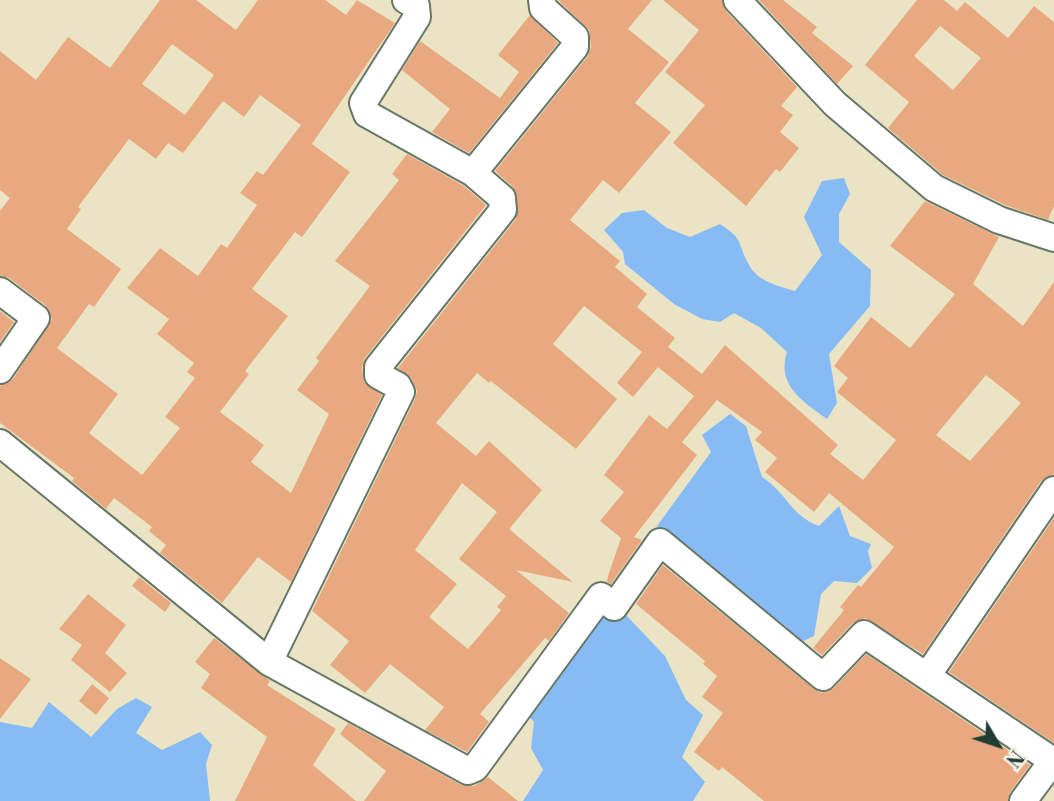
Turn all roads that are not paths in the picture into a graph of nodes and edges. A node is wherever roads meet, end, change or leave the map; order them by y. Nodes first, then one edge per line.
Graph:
1 (406, 0) edge
2 (542, 0) edge
3 (737, 0) edge
4 (473, 173) junction
5 (1054, 238) edge
6 (0, 291) edge
7 (0, 370) edge
8 (2, 450) edge
9 (1054, 490) edge
10 (269, 662) junction
11 (927, 676) junction
12 (1053, 760) edge
13 (1023, 801) edge

1 - 4 street
2 - 4 street
3 - 5 street
4 - 10 street
6 - 7 street
8 - 10 street
9 - 11 street
10 - 11 street
11 - 12 street
12 - 13 street

